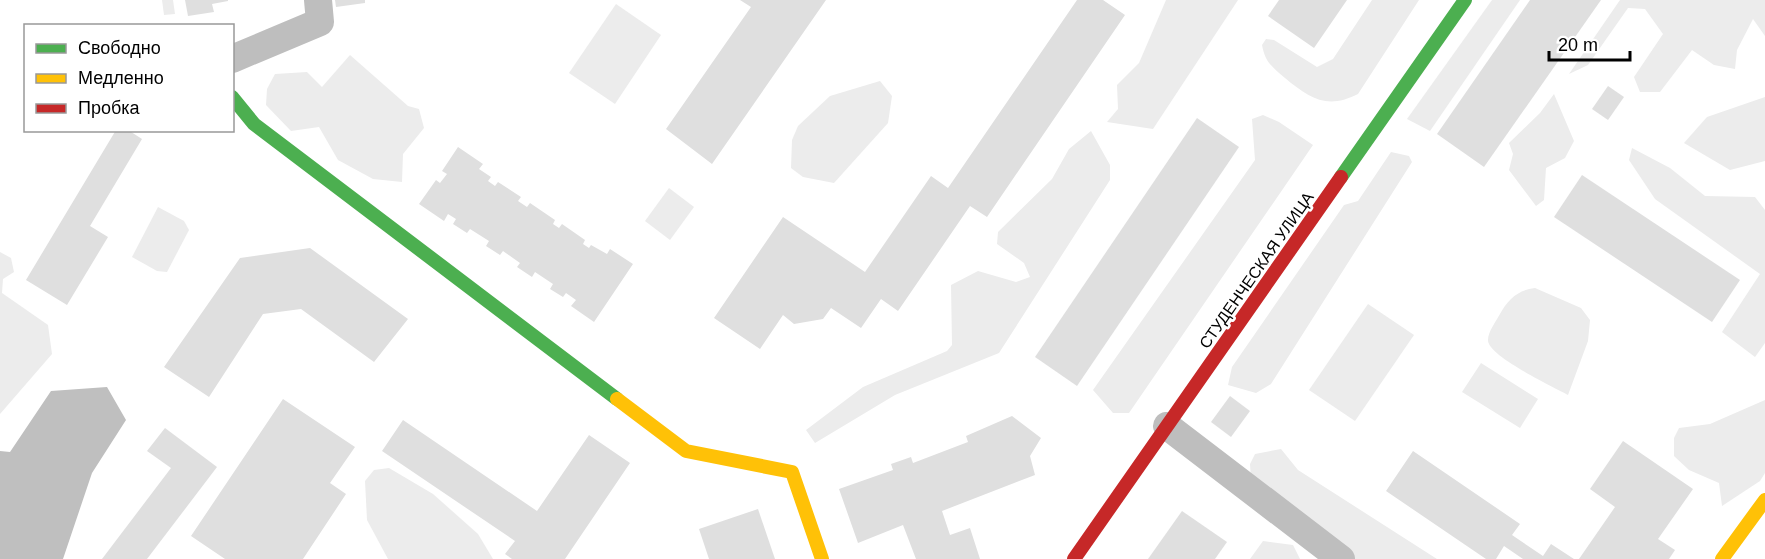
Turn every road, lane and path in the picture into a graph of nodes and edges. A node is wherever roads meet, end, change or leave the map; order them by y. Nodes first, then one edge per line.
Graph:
1 (318, 0) edge
2 (1465, 0) edge
3 (234, 58) edge
4 (234, 99) edge
5 (1167, 426) junction
6 (1765, 500) edge
7 (822, 559) edge
8 (1074, 559) edge
9 (1341, 559) edge
10 (1722, 559) edge

1 - 3 street
2 - 5 street, СТУДЕНЧЕСКАЯ УЛИЦА
4 - 7 street
5 - 8 street, СТУДЕНЧЕСКАЯ УЛИЦА
5 - 9 street
6 - 10 street

